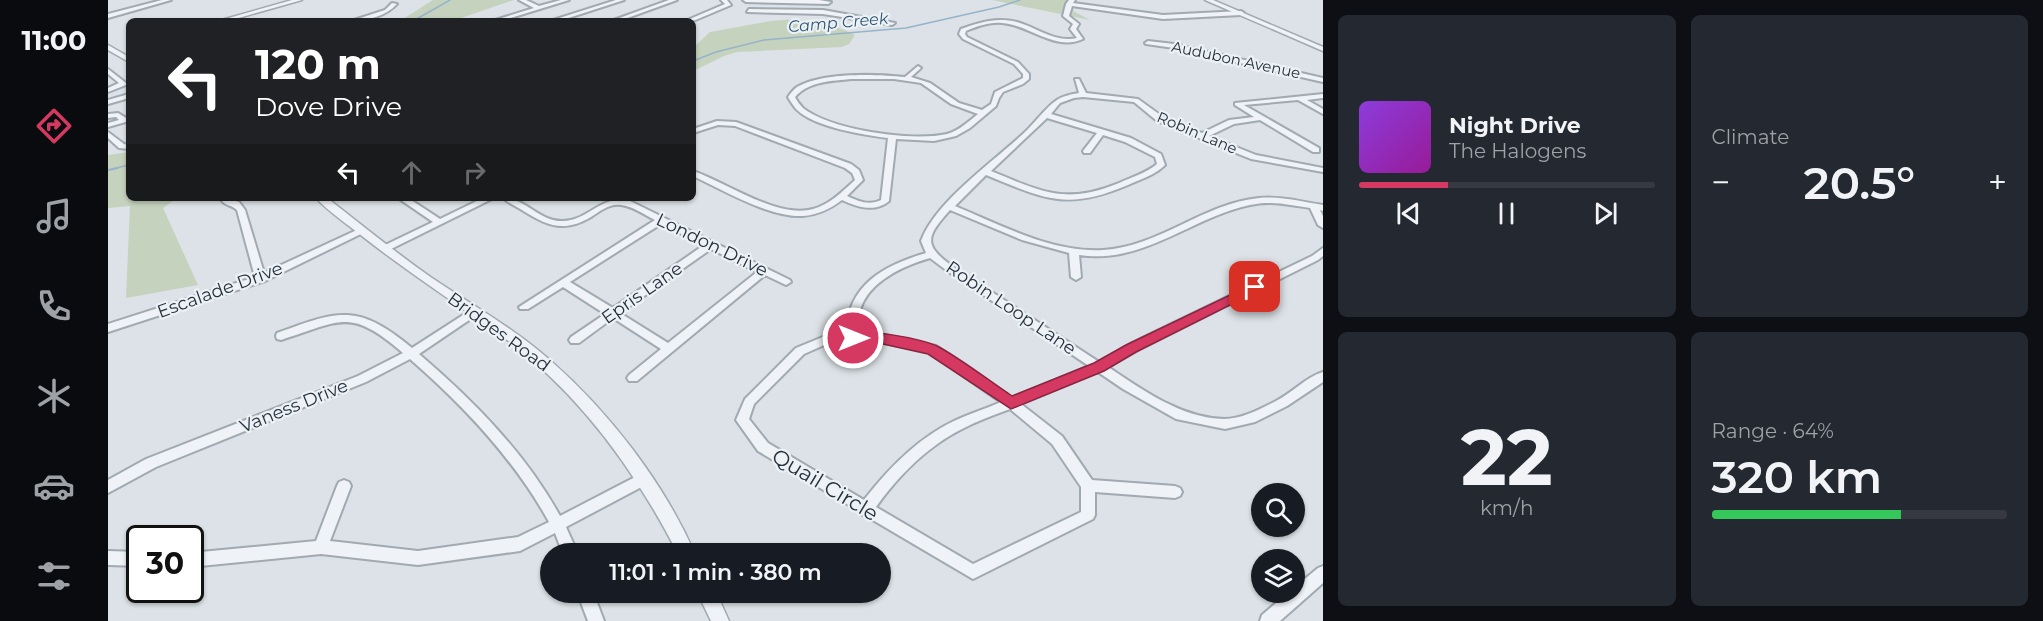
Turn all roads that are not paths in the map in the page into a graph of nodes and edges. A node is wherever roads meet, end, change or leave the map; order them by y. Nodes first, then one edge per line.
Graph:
1 (168, 0) edge
2 (299, 0) edge
3 (522, 0) edge
4 (566, 0) edge
5 (621, 0) edge
6 (674, 0) edge
7 (724, 0) edge
8 (746, 0) edge
9 (790, 0) edge
10 (1208, 0) edge
11 (828, 2) dead end
12 (1071, 2) edge
13 (394, 4) dead end
14 (538, 8) junction
15 (794, 10) junction
16 (749, 11) dead end
17 (1242, 13) junction
18 (108, 16) edge
19 (232, 18) edge
20 (364, 18) edge
21 (505, 18) edge
22 (563, 18) edge
23 (623, 18) edge
24 (696, 18) edge
25 (892, 23) dead end
26 (1148, 44) dead end
27 (126, 47) edge
28 (1323, 49) edge
29 (110, 50) edge
30 (126, 58) edge
31 (918, 68) dead end
32 (108, 71) edge
33 (907, 78) junction
34 (1077, 80) dead end
35 (1323, 80) edge
36 (108, 90) edge
37 (1083, 95) junction
38 (1323, 96) edge
39 (126, 97) edge
40 (1298, 98) junction
41 (108, 102) edge
42 (1323, 112) edge
43 (983, 113) junction
44 (1046, 115) junction
45 (108, 116) edge
46 (1262, 118) junction
47 (126, 119) edge
48 (126, 119) edge
49 (108, 125) edge
50 (696, 130) edge
51 (1101, 132) junction
52 (108, 134) edge
53 (1203, 136) junction
54 (892, 137) junction
55 (126, 147) edge
56 (1316, 150) dead end
57 (1087, 151) dead end
58 (1323, 170) edge
59 (985, 172) junction
60 (696, 174) edge
61 (842, 197) junction
62 (226, 201) dead end
63 (325, 201) edge
64 (407, 201) edge
65 (484, 201) edge
66 (513, 201) edge
67 (615, 201) edge
68 (615, 201) edge
69 (950, 207) junction
70 (1319, 208) edge
71 (661, 220) junction
72 (439, 222) junction
73 (1323, 225) edge
74 (362, 231) junction
75 (710, 245) junction
76 (386, 248) junction
77 (1074, 251) junction
78 (1323, 251) edge
79 (932, 254) junction
80 (764, 271) junction
81 (1076, 277) dead end
82 (261, 279) junction
83 (563, 282) junction
84 (786, 282) dead end
85 (524, 307) dead end
86 (474, 312) junction
87 (613, 314) junction
88 (108, 328) edge
89 (281, 336) dead end
90 (853, 338) junction
91 (574, 340) dead end
92 (669, 349) junction
93 (412, 353) junction
94 (1099, 367) junction
95 (1323, 376) edge
96 (633, 378) dead end
97 (1011, 403) junction
98 (644, 479) junction
99 (344, 486) dead end
100 (1088, 486) junction
101 (108, 487) edge
102 (1175, 492) dead end
103 (865, 510) junction
104 (560, 525) junction
105 (567, 543) edge
106 (682, 543) edge
107 (321, 547) junction
108 (108, 558) edge
109 (126, 559) edge
110 (204, 559) edge
111 (1323, 573) edge
112 (589, 603) edge
113 (711, 603) edge
114 (596, 621) edge
115 (720, 621) edge
116 (1268, 621) edge

1 - 18 street
2 - 19 street
3 - 14 street
4 - 14 street
5 - 22 street
6 - 23 street
7 - 24 street
8 - 9 street
9 - 11 street
9 - 15 street
10 - 17 street
12 - 17 street
12 - 43 street
13 - 20 street
14 - 21 street
15 - 16 street
15 - 25 street
17 - 28 street
26 - 35 street, Audubon Avenue
27 - 29 street
29 - 30 street
31 - 33 street
32 - 36 street
33 - 43 street
33 - 54 street
34 - 37 street
37 - 44 street, Robin Lane
37 - 53 street, Robin Lane
38 - 40 street
39 - 41 street
40 - 42 street
40 - 46 street
43 - 54 street
44 - 51 street
44 - 59 street, Robin Loop Lane
45 - 47 street
46 - 53 street
46 - 56 street
48 - 49 street
50 - 61 street
51 - 57 street
51 - 59 street
52 - 55 street
53 - 58 street, Robin Lane
54 - 61 street
59 - 69 street, Robin Loop Lane
60 - 61 street
62 - 82 street
63 - 74 street, Bridges Road
64 - 72 street
65 - 72 street
66 - 67 street, London Drive
68 - 71 street, London Drive
69 - 77 street
69 - 79 street, Robin Loop Lane
70 - 73 street
70 - 77 street
71 - 75 street, London Drive
71 - 83 street
72 - 76 street
74 - 76 street, Bridges Road
74 - 82 street, Escalade Drive
75 - 80 street, London Drive
75 - 87 street, Epris Lane
76 - 86 street, Bridges Road
77 - 81 street
78 - 94 street
79 - 90 street
79 - 94 street, Robin Loop Lane
80 - 84 street, London Drive
80 - 92 street
82 - 88 street, Escalade Drive
83 - 85 street
83 - 87 street
86 - 93 street, Vaness Drive
86 - 98 street, Bridges Road
87 - 91 street, Epris Lane
87 - 92 street
89 - 93 street
90 - 97 street, Quail Circle
90 - 103 street, Quail Circle
92 - 96 street
93 - 101 street, Vaness Drive
93 - 104 street
94 - 95 street, Robin Loop Lane
94 - 97 street
97 - 100 street, Quail Circle
97 - 103 street
98 - 104 street
98 - 106 street, Bridges Road
99 - 107 street
100 - 102 street
100 - 103 street, Quail Circle
104 - 105 street
104 - 107 street
107 - 110 street
108 - 109 street
111 - 116 street
112 - 114 street
113 - 115 street

